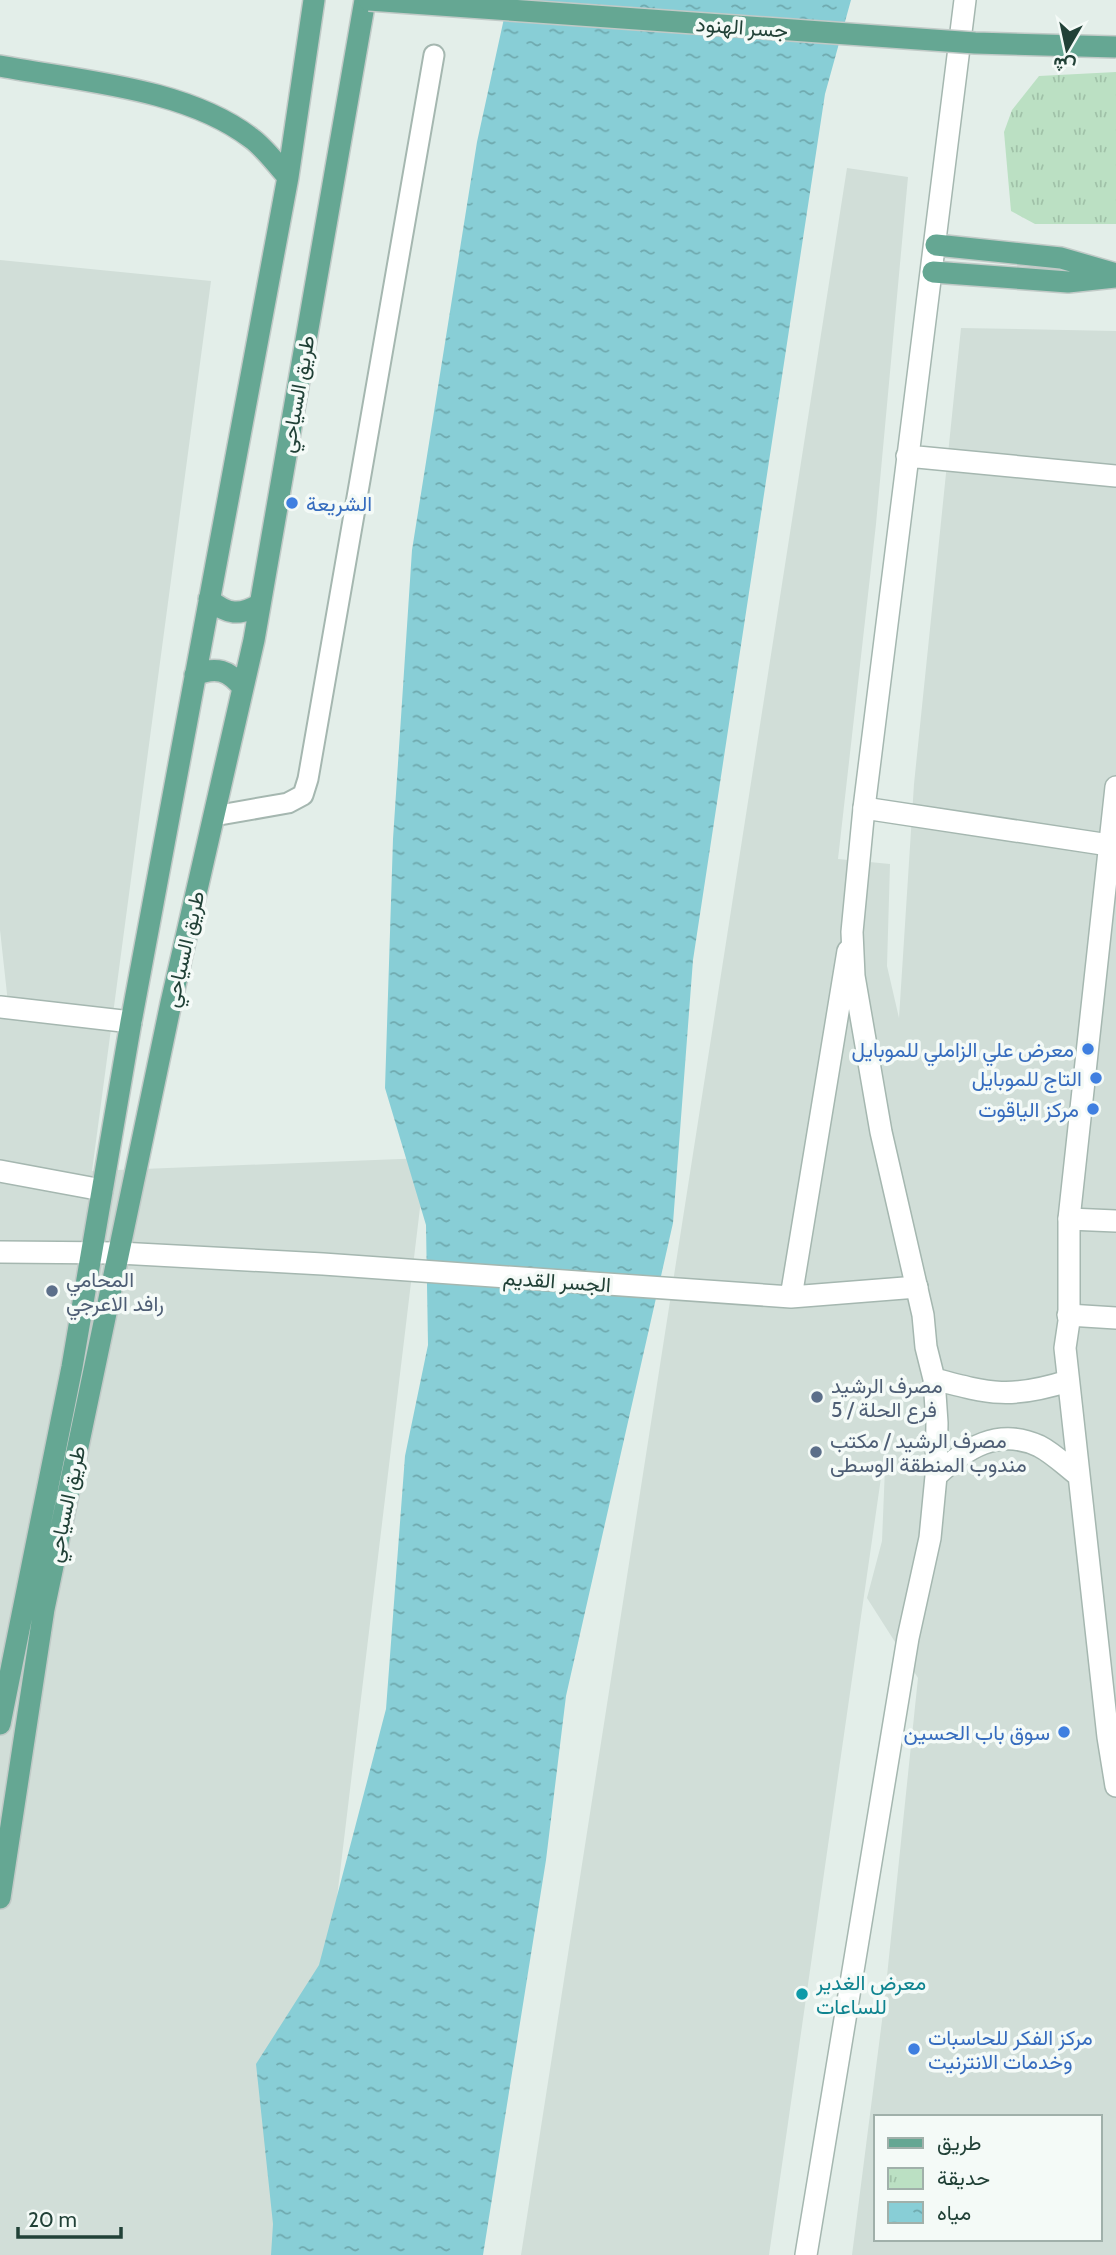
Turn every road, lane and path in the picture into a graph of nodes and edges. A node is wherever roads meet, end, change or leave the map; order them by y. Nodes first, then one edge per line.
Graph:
1 (314, 0) edge
2 (367, 0) edge
3 (965, 0) edge
4 (1116, 47) edge
5 (434, 55) dead end
6 (0, 66) edge
7 (288, 177) junction
8 (936, 245) junction
9 (933, 272) junction
10 (1116, 276) edge
11 (907, 456) junction
12 (1116, 476) edge
13 (209, 599) junction
14 (260, 604) junction
15 (195, 675) junction
16 (243, 688) junction
17 (1115, 796) edge
18 (864, 808) junction
19 (214, 816) junction
20 (1109, 845) junction
21 (852, 932) junction
22 (0, 1007) edge
23 (131, 1022) junction
24 (0, 1171) edge
25 (102, 1190) junction
26 (1069, 1219) junction
27 (1116, 1221) edge
28 (0, 1252) edge
29 (92, 1252) junction
30 (119, 1253) junction
31 (917, 1287) junction
32 (791, 1297) junction
33 (1068, 1315) junction
34 (1116, 1318) edge
35 (934, 1380) junction
36 (1068, 1381) junction
37 (936, 1476) junction
38 (1079, 1476) junction
39 (0, 1724) edge
40 (1116, 1786) edge
41 (0, 1898) edge
42 (806, 2255) edge

1 - 7 main road, طريق السياحي
2 - 4 main road, جسر الهنود, bridge
2 - 14 main road, طريق السياحي
3 - 8 street
5 - 19 lane
6 - 7 main road
7 - 13 main road, طريق السياحي
8 - 9 street
8 - 10 main road
9 - 10 main road
9 - 11 street
11 - 12 street
11 - 18 street
13 - 14 main road
13 - 15 main road, طريق السياحي
14 - 16 main road, طريق السياحي
15 - 16 main road
15 - 23 main road, طريق السياحي
16 - 19 main road, طريق السياحي
17 - 20 street
18 - 20 street
18 - 21 street
19 - 30 main road, طريق السياحي
20 - 26 street
21 - 31 street
21 - 32 street
22 - 23 street
23 - 25 main road, طريق السياحي
24 - 25 street
25 - 29 main road, طريق السياحي
26 - 27 street
26 - 33 street
28 - 29 street, الجسر القديم
29 - 30 street, الجسر القديم
29 - 39 main road, طريق السياحي
30 - 32 street, الجسر القديم
30 - 41 main road, طريق السياحي
31 - 32 street, الجسر القديم
31 - 35 street
33 - 34 street
33 - 36 street
35 - 36 street
35 - 37 street
36 - 38 street
37 - 38 street
37 - 42 street
38 - 40 street

